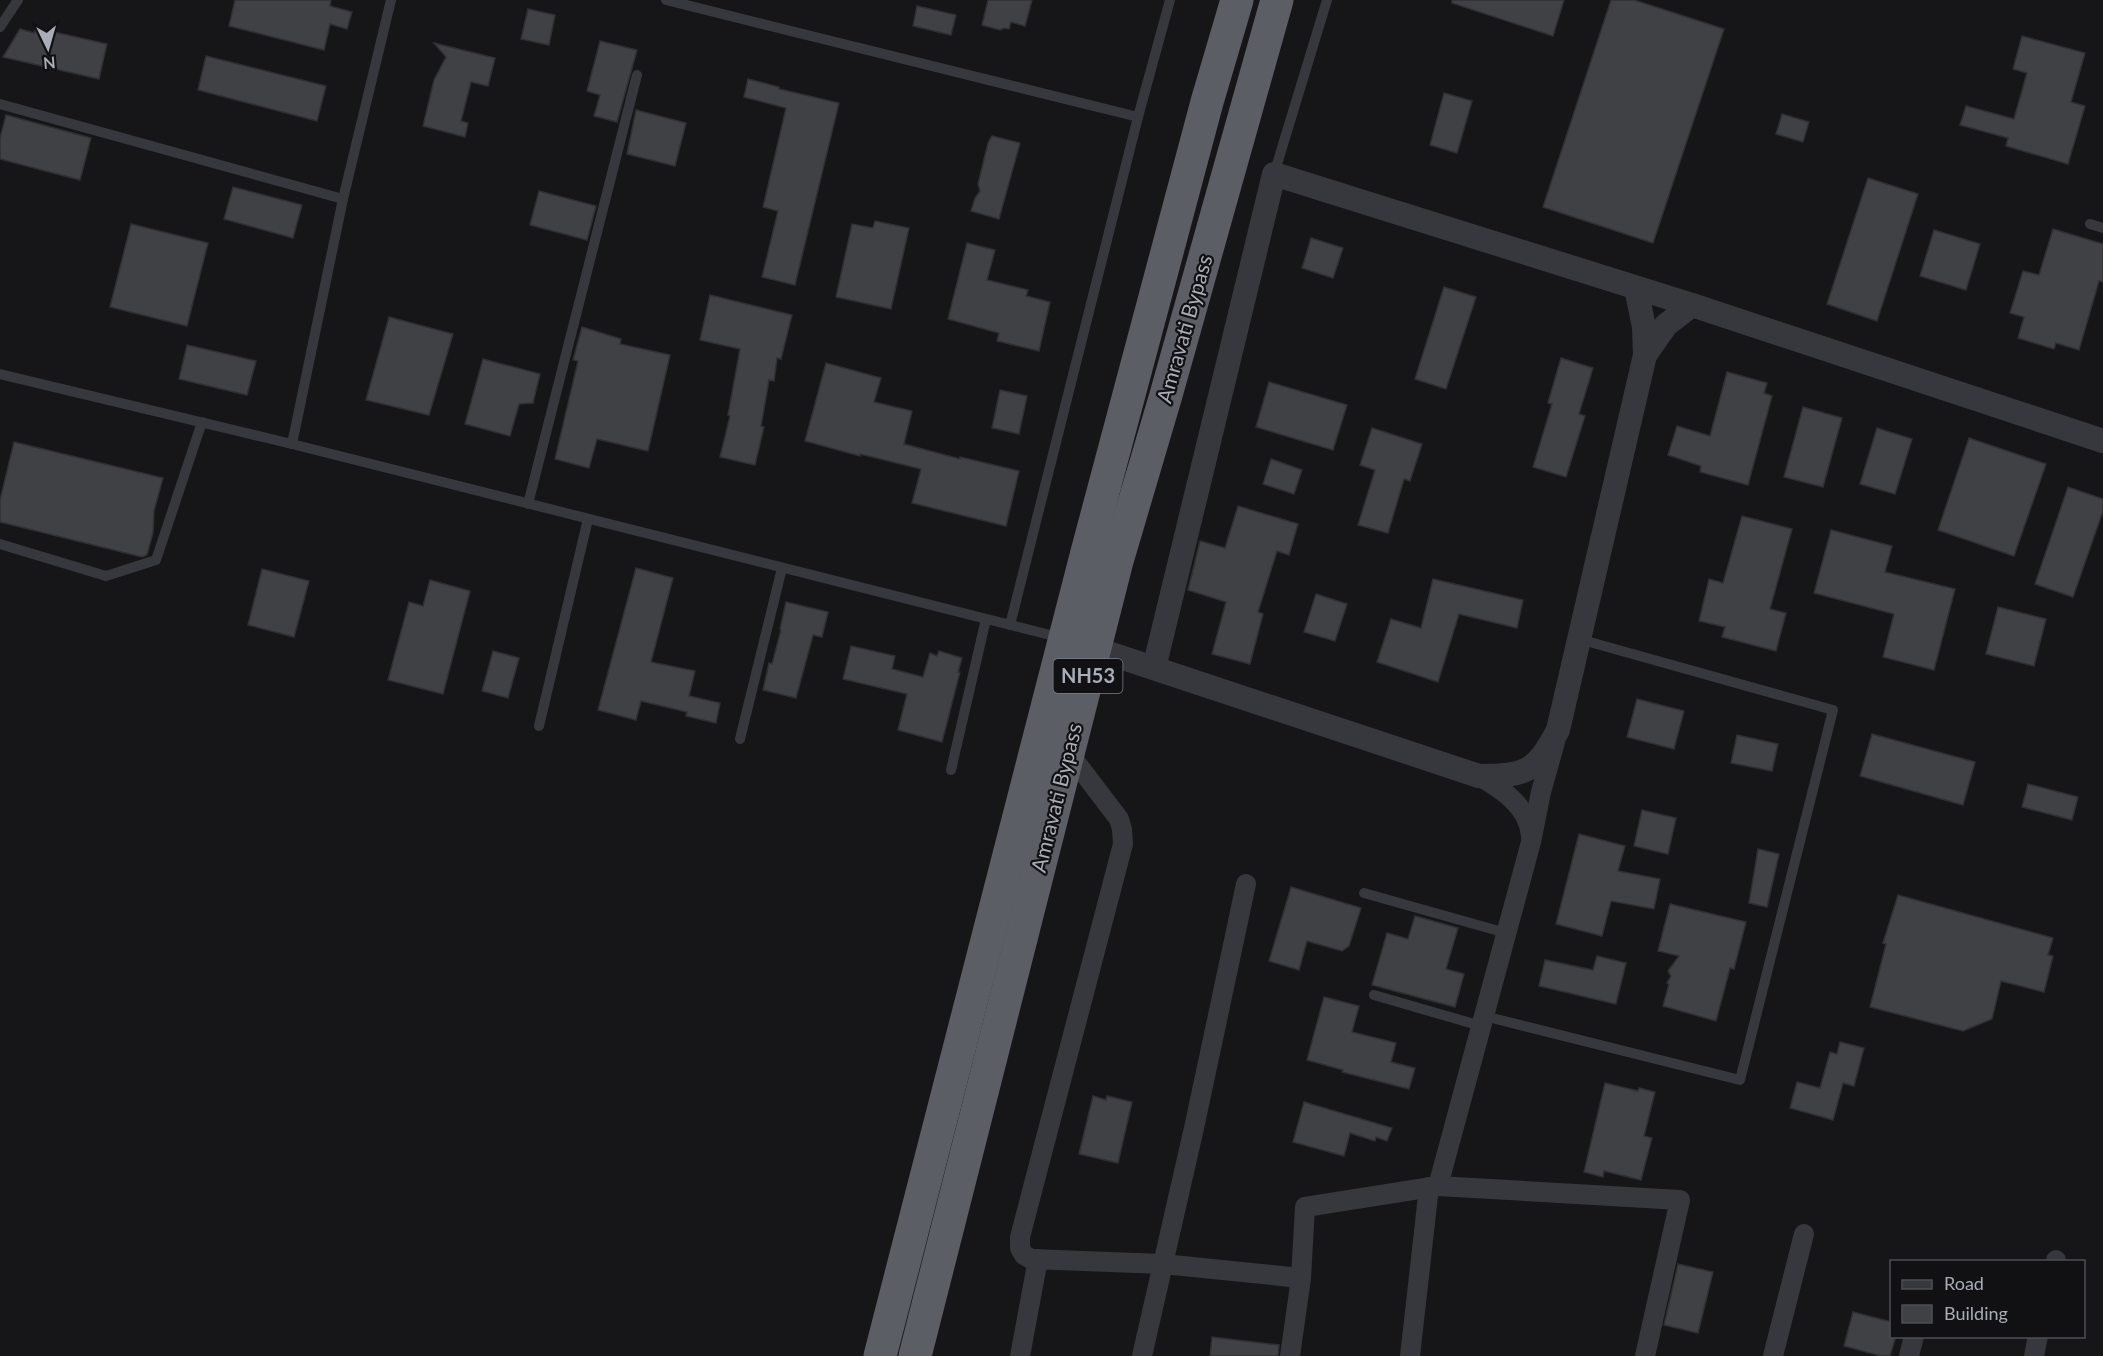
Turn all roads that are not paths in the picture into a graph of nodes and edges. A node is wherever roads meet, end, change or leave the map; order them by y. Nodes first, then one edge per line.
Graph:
1 (18, 0) edge
2 (391, 0) edge
3 (666, 0) edge
4 (1170, 0) edge
5 (1237, 0) edge
6 (1276, 0) edge
7 (1327, 0) edge
8 (0, 27) edge
9 (638, 75) dead end
10 (0, 104) edge
11 (1138, 117) junction
12 (1274, 174) junction
13 (343, 199) junction
14 (2090, 224) dead end
15 (2103, 228) edge
16 (1636, 288) junction
17 (1692, 305) junction
18 (1645, 355) junction
19 (0, 374) edge
20 (202, 422) junction
21 (2103, 441) edge
22 (292, 444) junction
23 (528, 504) junction
24 (588, 519) junction
25 (0, 544) edge
26 (782, 568) junction
27 (986, 619) junction
28 (1010, 625) junction
29 (1579, 639) junction
30 (1080, 643) junction
31 (1154, 668) junction
32 (539, 726) dead end
33 (1558, 730) junction
34 (740, 739) dead end
35 (1068, 752) junction
36 (951, 770) dead end
37 (1479, 776) junction
38 (1531, 842) junction
39 (1246, 884) dead end
40 (1364, 893) dead end
41 (1506, 933) junction
42 (1374, 995) dead end
43 (1483, 1021) junction
44 (1434, 1187) junction
45 (1804, 1234) dead end
46 (1038, 1259) junction
47 (1163, 1264) junction
48 (1301, 1278) junction
49 (1914, 1338) edge
50 (2038, 1338) edge
51 (880, 1356) edge
52 (915, 1356) edge
53 (1020, 1356) edge
54 (1142, 1356) edge
55 (1290, 1356) edge
56 (1410, 1356) edge
57 (1646, 1356) edge
58 (1773, 1356) edge
59 (1909, 1356) edge
60 (2034, 1356) edge

1 - 8 lane
2 - 13 lane
3 - 11 lane
4 - 11 lane
5 - 30 highway, Amravati Bypass / NH53
6 - 30 highway, Amravati Bypass / NH53
7 - 12 lane
9 - 23 lane
10 - 13 lane
11 - 28 lane
12 - 16 street
12 - 31 street
13 - 22 lane
14 - 15 lane
16 - 17 street
16 - 18 street
17 - 18 street
17 - 21 street
18 - 29 street
19 - 20 lane
20 - 22 lane
20 - 25 lane
22 - 23 lane
23 - 24 lane
24 - 26 lane
24 - 32 lane
26 - 27 lane
26 - 34 lane
27 - 28 lane
27 - 36 lane
28 - 30 lane
29 - 33 street
29 - 43 lane
30 - 31 street
30 - 35 highway, Amravati Bypass / NH53
30 - 51 highway, Amravati Bypass / NH53
31 - 37 street
33 - 37 street
33 - 38 street
35 - 46 street
35 - 52 highway, Amravati Bypass / NH53
37 - 38 street
38 - 41 street
39 - 47 street
40 - 41 lane
41 - 43 street
42 - 43 lane
43 - 44 street
44 - 48 street
44 - 56 street
44 - 57 street
45 - 58 street
46 - 47 street
46 - 53 street
47 - 48 street
47 - 54 street
48 - 55 street
49 - 59 street
50 - 60 street

